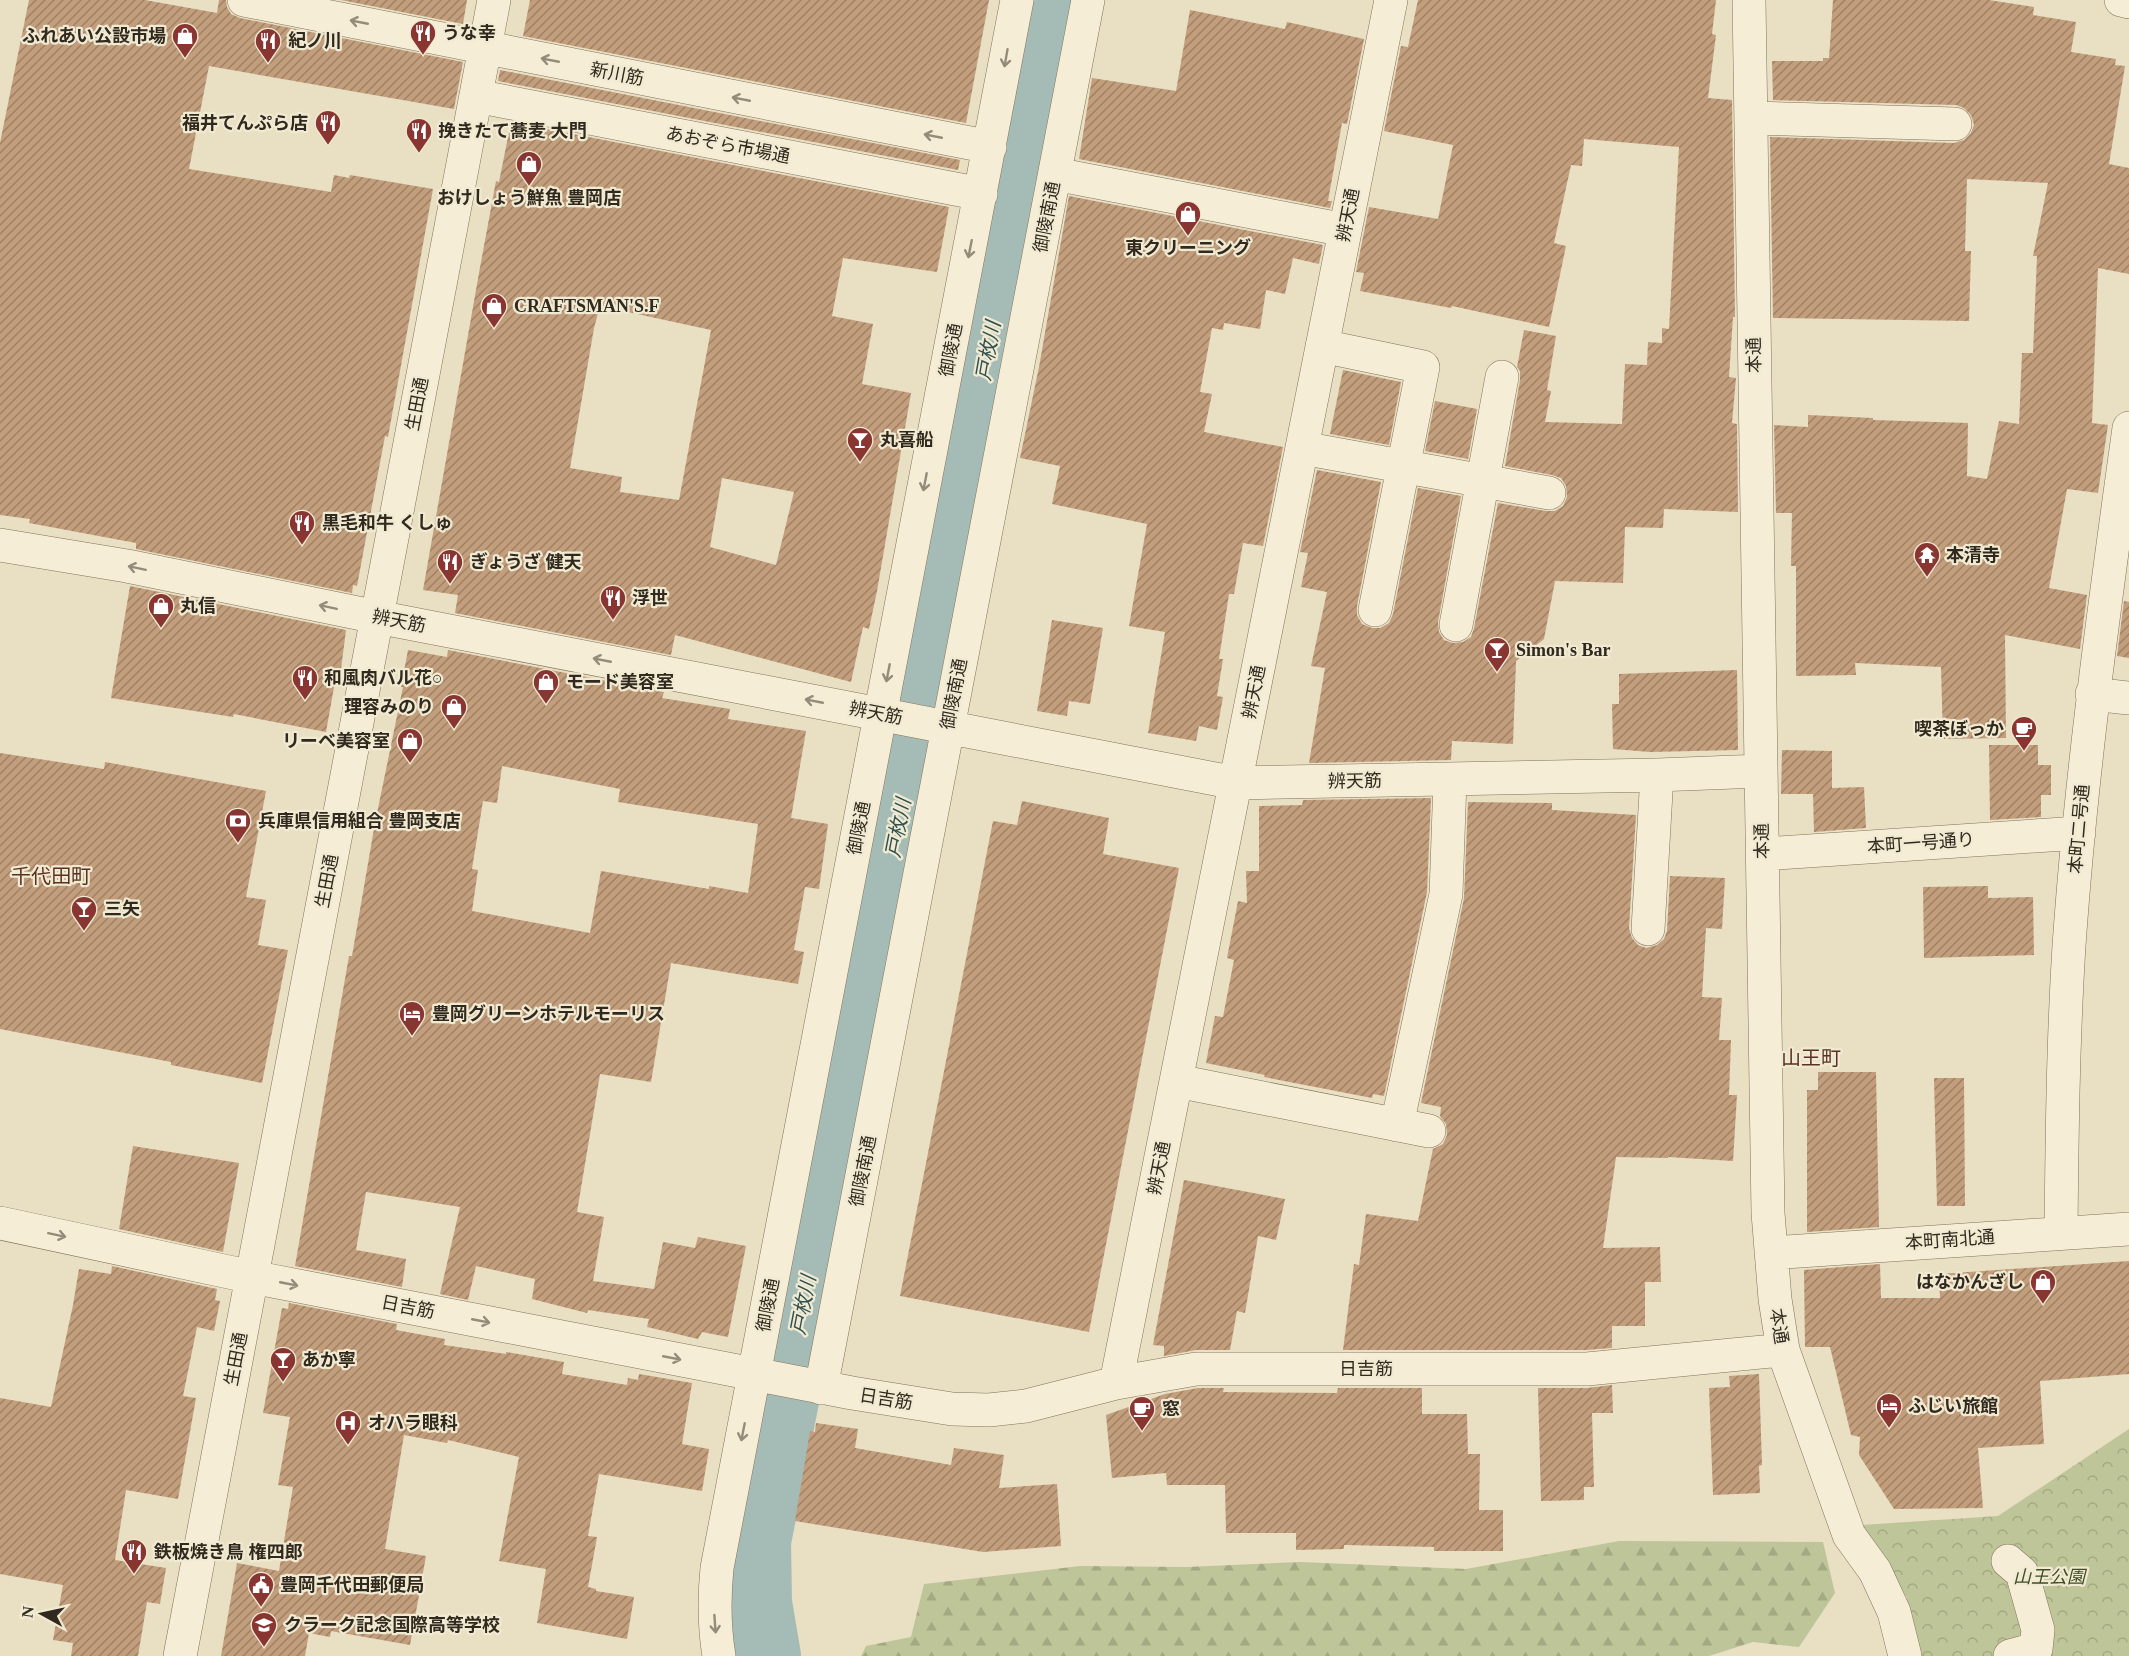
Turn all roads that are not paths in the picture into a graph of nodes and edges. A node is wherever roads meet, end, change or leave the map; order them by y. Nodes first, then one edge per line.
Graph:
1 (244, 0) edge
2 (494, 0) edge
3 (1017, 0) edge
4 (1088, 0) edge
5 (1391, 0) edge
6 (1749, 0) edge
7 (2121, 0) edge
8 (2129, 2) edge
9 (485, 47) junction
10 (476, 96) junction
11 (1750, 118) junction
12 (1955, 124) dead end
13 (990, 147) junction
14 (1055, 174) junction
15 (981, 194) junction
16 (1345, 230) junction
17 (1322, 346) junction
18 (1502, 377) dead end
19 (2129, 428) edge
20 (1302, 448) junction
21 (1404, 466) junction
22 (1483, 481) junction
23 (1549, 493) dead end
24 (0, 544) edge
25 (1376, 610) dead end
26 (377, 617) junction
27 (1456, 625) dead end
28 (2092, 694) junction
29 (2129, 698) edge
30 (886, 715) junction
31 (943, 726) junction
32 (1761, 771) junction
33 (1658, 775) junction
34 (1450, 780) junction
35 (1236, 783) junction
36 (2079, 833) junction
37 (1762, 854) junction
38 (1648, 929) dead end
39 (1177, 1081) junction
40 (1397, 1125) junction
41 (1429, 1131) dead end
42 (0, 1223) edge
43 (2129, 1229) edge
44 (2061, 1232) junction
45 (1771, 1253) junction
46 (252, 1277) junction
47 (1782, 1350) junction
48 (759, 1375) junction
49 (1116, 1383) junction
50 (815, 1386) junction
51 (2008, 1561) dead end
52 (180, 1656) edge
53 (719, 1656) edge
54 (1905, 1656) edge
55 (2010, 1656) edge

9 -> 1 street, 新川筋
2 - 9 street, 生田通
3 -> 13 street, 御陵通
4 - 14 street, 御陵南通
5 - 16 street, 辨天通
6 - 11 street, 本通
7 - 8 street
9 - 10 street, 生田通
13 -> 9 street, 新川筋
10 - 15 street, あおぞら市場通
10 - 26 street, 生田通
11 - 12 street
11 - 32 street, 本通
13 - 15 street, 御陵通
14 - 16 street
14 - 31 street, 御陵南通
15 -> 30 street, 御陵通
16 - 17 street, 辨天通
17 - 20 street, 辨天通
17 - 21 street
18 - 22 street
19 - 28 street, 本町二号通
20 - 21 street
20 - 35 street, 辨天通
21 - 22 street
21 - 25 street
22 - 23 street
22 - 27 street
26 -> 24 street, 辨天筋
30 -> 26 street, 辨天筋
26 - 46 street, 生田通
28 - 29 street
28 - 36 street, 本町二号通
30 - 31 street, 辨天筋
30 - 48 street, 御陵通
31 - 35 street, 辨天筋
31 - 50 street, 御陵南通
32 - 33 street, 辨天筋
32 - 37 street, 本通
33 - 34 street, 辨天筋
33 - 38 street
34 - 35 street, 辨天筋
34 - 40 street
35 - 39 street, 辨天通
36 - 37 street, 本町一号通り
36 - 44 street, 本町二号通
37 - 45 street, 本通
39 - 40 street
39 - 49 street, 辨天通
40 - 41 street
42 -> 46 street, 日吉筋
43 - 44 street, 本町南北通
44 - 45 street, 本町南北通
45 - 47 street, 本通
46 -> 48 street, 日吉筋
46 - 52 street, 生田通
47 - 49 street, 日吉筋
47 - 54 street, 本通
48 - 50 street, 日吉筋
48 -> 53 street, 御陵通
49 - 50 street, 日吉筋
51 - 55 street

